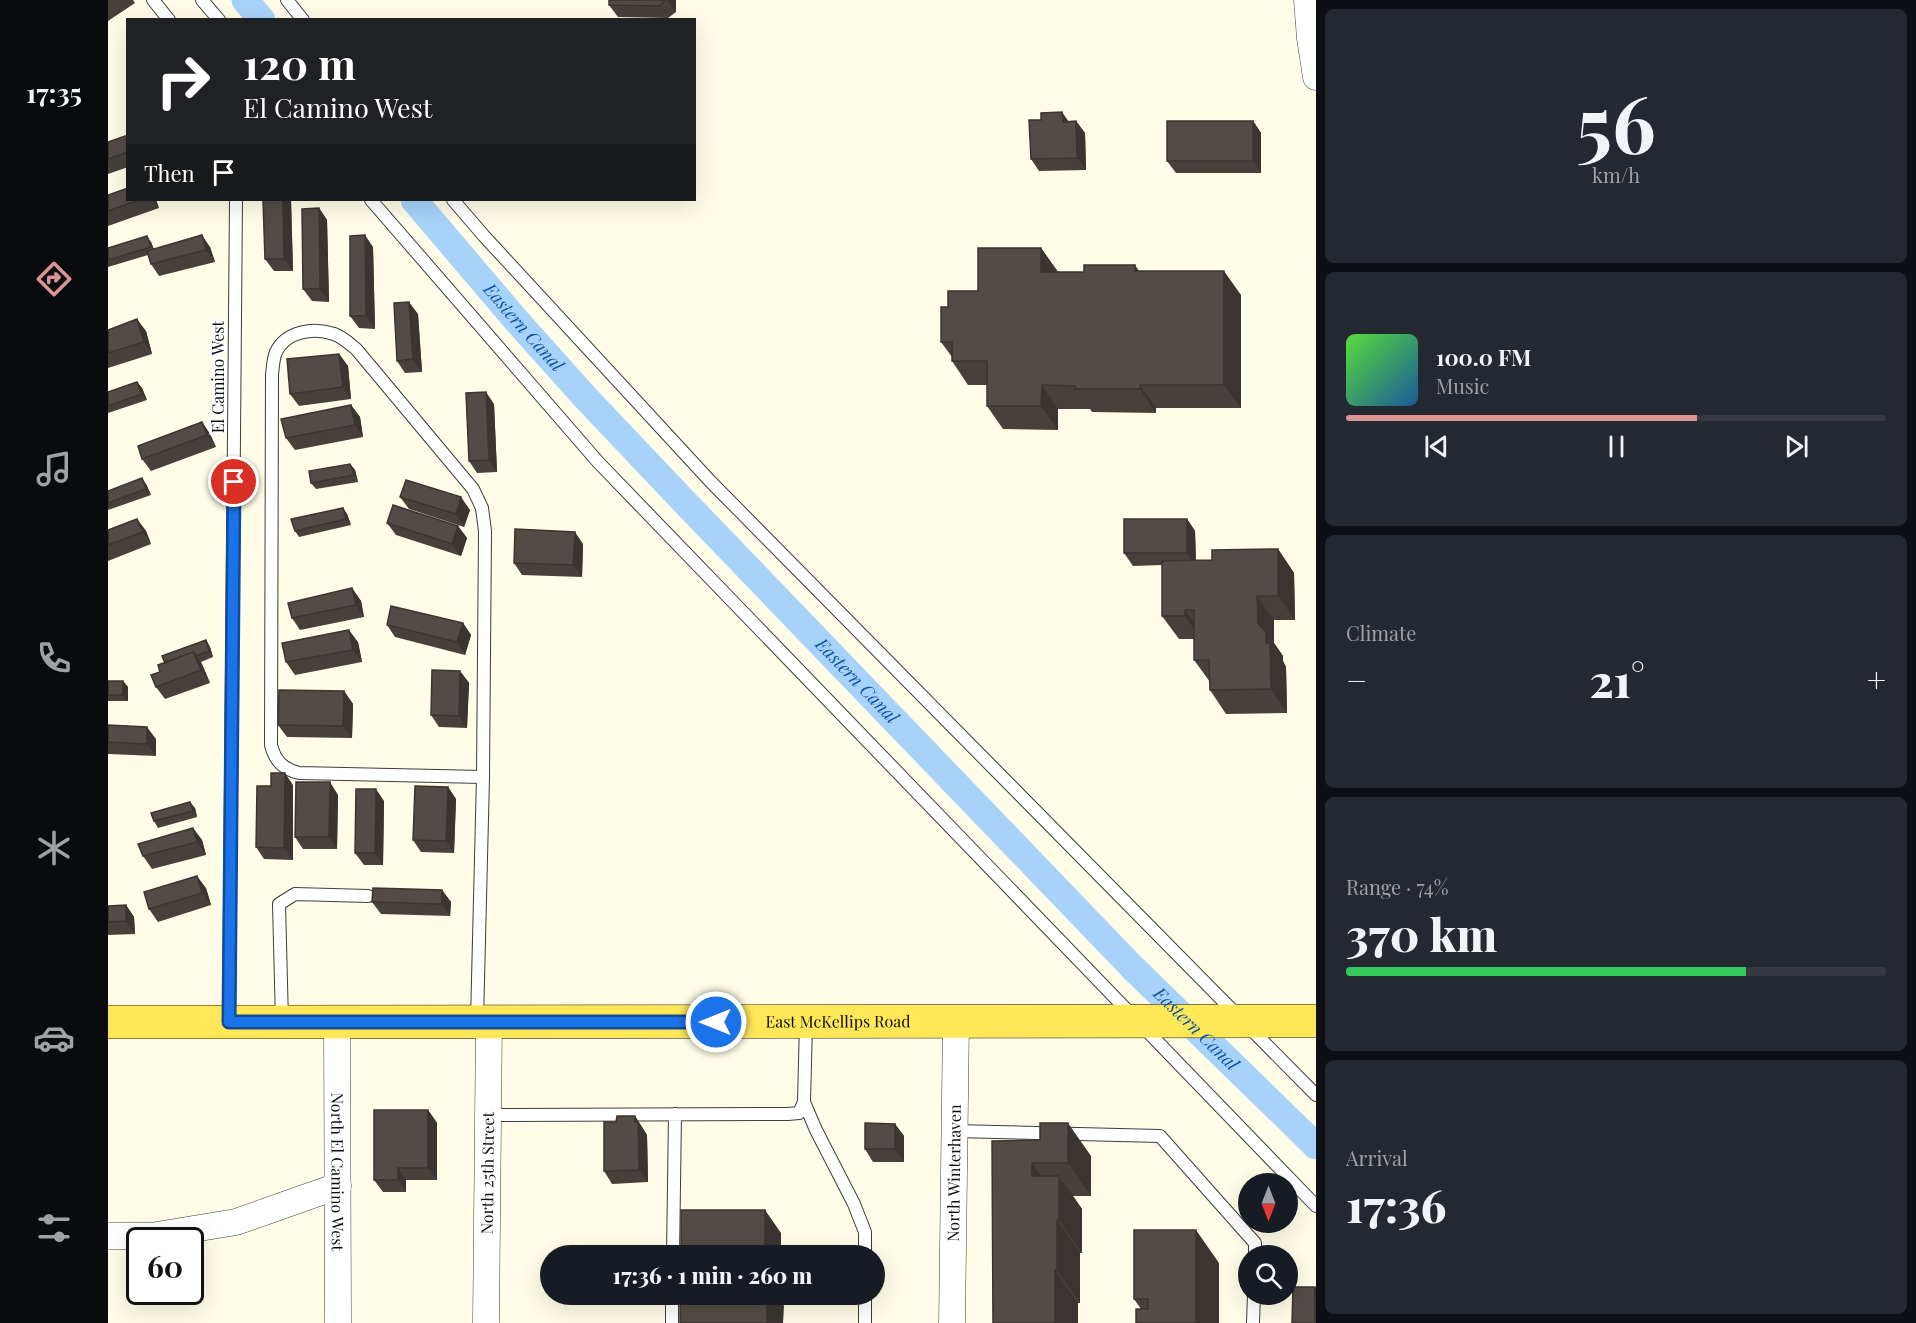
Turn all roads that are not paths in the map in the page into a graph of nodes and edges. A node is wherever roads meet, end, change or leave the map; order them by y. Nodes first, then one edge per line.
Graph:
1 (153, 0) edge
2 (202, 0) edge
3 (287, 0) edge
4 (1307, 0) edge
5 (167, 18) edge
6 (217, 18) edge
7 (301, 18) edge
8 (1316, 77) edge
9 (236, 201) edge
10 (371, 201) edge
11 (454, 201) edge
12 (483, 777) junction
13 (368, 896) dead end
14 (1316, 1020) edge
15 (1232, 1021) junction
16 (108, 1022) edge
17 (229, 1022) junction
18 (282, 1022) junction
19 (338, 1022) junction
20 (483, 1022) junction
21 (806, 1022) junction
22 (956, 1022) junction
23 (1137, 1022) junction
24 (1316, 1095) edge
25 (804, 1102) junction
26 (675, 1114) junction
27 (489, 1115) junction
28 (955, 1131) junction
29 (338, 1186) junction
30 (1316, 1206) edge
31 (108, 1236) edge
32 (673, 1245) edge
33 (865, 1245) edge
34 (1255, 1245) edge
35 (672, 1305) edge
36 (865, 1305) edge
37 (1254, 1305) edge
38 (338, 1323) edge
39 (486, 1323) edge
40 (672, 1323) edge
41 (865, 1323) edge
42 (952, 1323) edge
43 (1253, 1323) edge

1 - 5 lane
2 - 6 lane
3 - 7 lane
4 - 8 street
9 - 17 lane, El Camino West
10 - 23 lane
11 - 15 lane
12 - 12 lane
12 - 20 lane
13 - 18 lane
14 - 15 main road, East McKellips Road
15 - 23 main road, East McKellips Road
15 - 24 lane
16 - 17 main road, East McKellips Road
17 - 18 main road, East McKellips Road
18 - 19 main road, East McKellips Road
19 - 20 main road, East McKellips Road
19 - 29 street, North El Camino West
20 - 21 main road, East McKellips Road
20 - 27 street, North 25th Street
21 - 22 main road, East McKellips Road
21 - 25 lane
22 - 23 main road, East McKellips Road
22 - 28 street, North Winterhaven
23 - 30 lane
25 - 26 lane
25 - 33 lane
26 - 27 lane
26 - 32 lane
27 - 39 street, North 25th Street
28 - 34 lane
28 - 42 street, North Winterhaven
29 - 31 street
29 - 38 street, North El Camino West
35 - 40 lane
36 - 41 lane
37 - 43 lane

